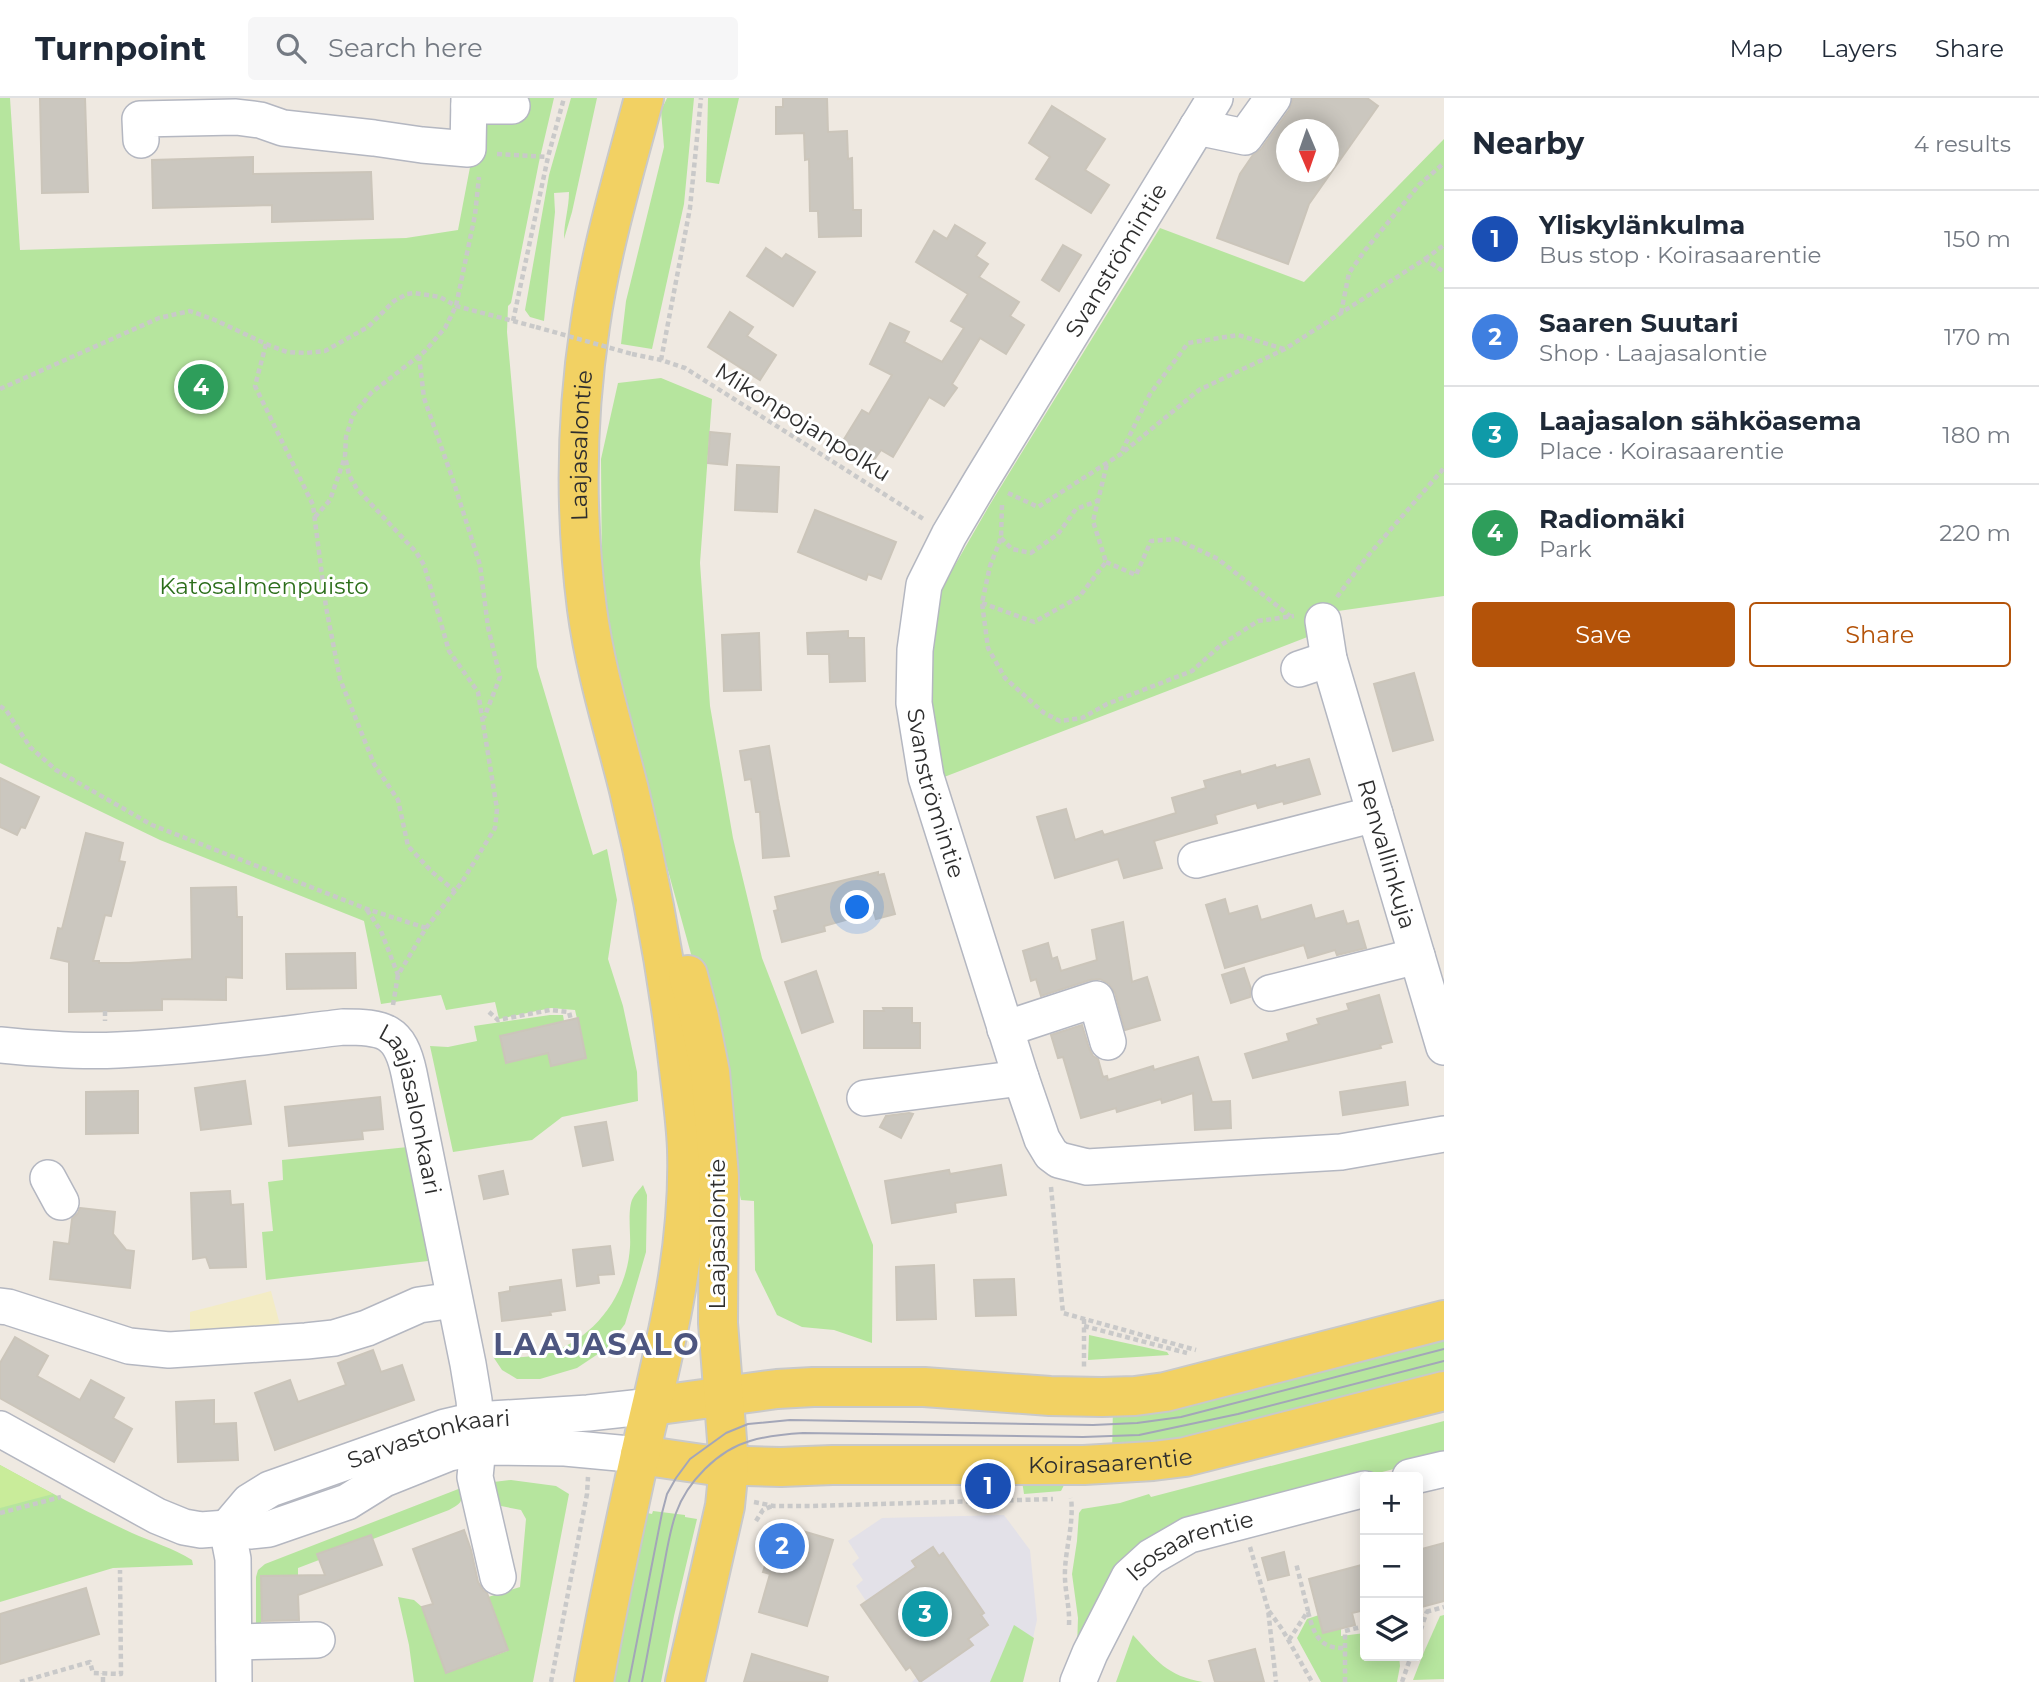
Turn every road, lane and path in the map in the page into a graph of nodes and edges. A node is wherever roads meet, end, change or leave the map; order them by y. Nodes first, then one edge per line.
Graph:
1 (564, 98) edge
2 (643, 98) edge
3 (701, 98) edge
4 (1215, 98) edge
5 (1273, 98) edge
6 (469, 102) edge
7 (512, 106) dead end
8 (1197, 127) junction
9 (141, 140) dead end
10 (475, 151) junction
11 (548, 157) junction
12 (1444, 163) edge
13 (1444, 245) edge
14 (1425, 259) junction
15 (1444, 272) edge
16 (456, 306) junction
17 (1341, 313) junction
18 (513, 321) junction
19 (265, 344) junction
20 (1285, 349) junction
21 (419, 356) junction
22 (661, 360) junction
23 (0, 390) edge
24 (1121, 454) junction
25 (345, 456) junction
26 (1108, 463) junction
27 (1444, 468) edge
28 (1002, 491) dead end
29 (1098, 500) junction
30 (1002, 503) dead end
31 (315, 518) junction
32 (949, 535) junction
33 (1001, 538) junction
34 (1106, 562) junction
35 (982, 603) junction
36 (1312, 614) junction
37 (0, 706) edge
38 (483, 721) junction
39 (629, 793) junction
40 (1375, 814) junction
41 (1196, 860) dead end
42 (455, 891) junction
43 (367, 909) junction
44 (426, 928) junction
45 (1417, 956) junction
46 (398, 975) junction
47 (1270, 993) dead end
48 (489, 1012) dead end
49 (571, 1020) dead end
50 (1005, 1029) junction
51 (389, 1034) junction
52 (1108, 1042) dead end
53 (0, 1045) edge
54 (1444, 1047) edge
55 (1021, 1078) junction
56 (865, 1098) dead end
57 (1444, 1134) edge
58 (1059, 1160) junction
59 (454, 1300) junction
60 (0, 1306) edge
61 (1084, 1319) junction
62 (1444, 1320) edge
63 (1084, 1326) junction
64 (1084, 1359) dead end
65 (1444, 1391) edge
66 (724, 1397) junction
67 (652, 1406) junction
68 (0, 1429) edge
69 (476, 1434) junction
70 (640, 1455) junction
71 (729, 1466) junction
72 (780, 1467) junction
73 (1444, 1469) edge
74 (588, 1473) dead end
75 (1423, 1474) edge
76 (1360, 1490) edge
77 (69, 1495) dead end
78 (0, 1513) edge
79 (227, 1528) junction
80 (1247, 1536) dead end
81 (1296, 1563) dead end
82 (120, 1570) dead end
83 (498, 1577) dead end
84 (1444, 1607) edge
85 (1268, 1609) junction
86 (1308, 1611) junction
87 (1427, 1611) junction
88 (1423, 1612) edge
89 (1423, 1623) edge
90 (1360, 1627) edge
91 (1069, 1632) dead end
92 (317, 1640) dead end
93 (1289, 1640) junction
94 (234, 1642) junction
95 (1345, 1648) junction
96 (1409, 1661) edge
97 (103, 1673) junction
98 (1276, 1681) edge
99 (20, 1682) edge
100 (103, 1682) edge
101 (234, 1682) edge
102 (551, 1682) edge
103 (594, 1682) edge
104 (685, 1682) edge
105 (1078, 1682) edge
106 (1269, 1682) edge
107 (1312, 1682) edge
108 (1345, 1682) edge
109 (1402, 1682) edge

1 - 11 path
2 - 39 main road, Laajasalontie
3 - 22 path
4 - 8 street, Svanströmintie
5 - 8 street
6 - 7 street
6 - 10 street
8 - 32 street, Svanströmintie
9 - 10 street
10 - 11 path
10 - 16 path
11 - 18 path
12 - 17 path
13 - 14 path
14 - 15 path
14 - 17 path
16 - 18 path, Mikonpojanpolku
16 - 19 path, Mikonpojanpolku
16 - 21 path
17 - 20 path
18 - 22 path, Mikonpojanpolku, bridge
19 - 23 path
19 - 31 path
20 - 24 path
20 - 24 path
21 - 25 path
21 - 38 path
22 - 32 path, Mikonpojanpolku
24 - 26 path
25 - 31 path
25 - 38 path
26 - 28 path
26 - 29 path
27 - 36 path
29 - 33 path
29 - 34 path
30 - 33 path
31 - 42 path
32 - 50 street, Svanströmintie
33 - 35 path
34 - 35 path
34 - 36 path
35 - 36 path
36 - 40 street, Renvallinkuja
37 - 43 path
38 - 42 path
39 - 66 main road, Laajasalontie
39 - 67 main road, Laajasalontie
40 - 41 street
40 - 45 street, Renvallinkuja
42 - 44 path
43 - 44 path
43 - 46 path
44 - 46 path
45 - 47 street
45 - 54 street, Renvallinkuja
46 - 51 path
48 - 49 path
50 - 52 street
50 - 55 street, Svanströmintie
51 - 53 street, Laajasalonkaari
51 - 59 street, Laajasalonkaari
55 - 56 street
55 - 58 street, Svanströmintie
57 - 58 street
58 - 61 path
59 - 60 street
59 - 69 street, Laajasalonkaari
61 - 63 path
61 - 63 path
62 - 66 main road
63 - 64 path
65 - 72 main road, Koirasaarentie
66 - 67 main road
66 - 71 main road, Laajasalontie
67 - 69 street, Sarvastonkaari
67 - 70 main road, Laajasalontie
68 - 79 street, Sarvastonkaari
69 - 70 street, Sarvastonkaari
69 - 79 street, Sarvastonkaari
69 - 83 street, Laajasalonkaari
70 - 71 main road, Koirasaarentie
70 - 103 main road, Laajasalontie
71 - 72 main road, Koirasaarentie
71 - 104 main road, Laajasalontie
72 - 91 path
73 - 75 street
74 - 102 path
76 - 105 street, Isosaarentie
77 - 78 path
79 - 94 street
80 - 85 path
81 - 86 path
82 - 97 path
84 - 87 path
85 - 93 path
85 - 98 path
86 - 93 path
86 - 95 path
87 - 88 path
87 - 89 path
90 - 95 path
92 - 94 street
93 - 107 path
94 - 101 street
95 - 108 path
96 - 109 path
97 - 99 path
97 - 100 path
98 - 106 path

